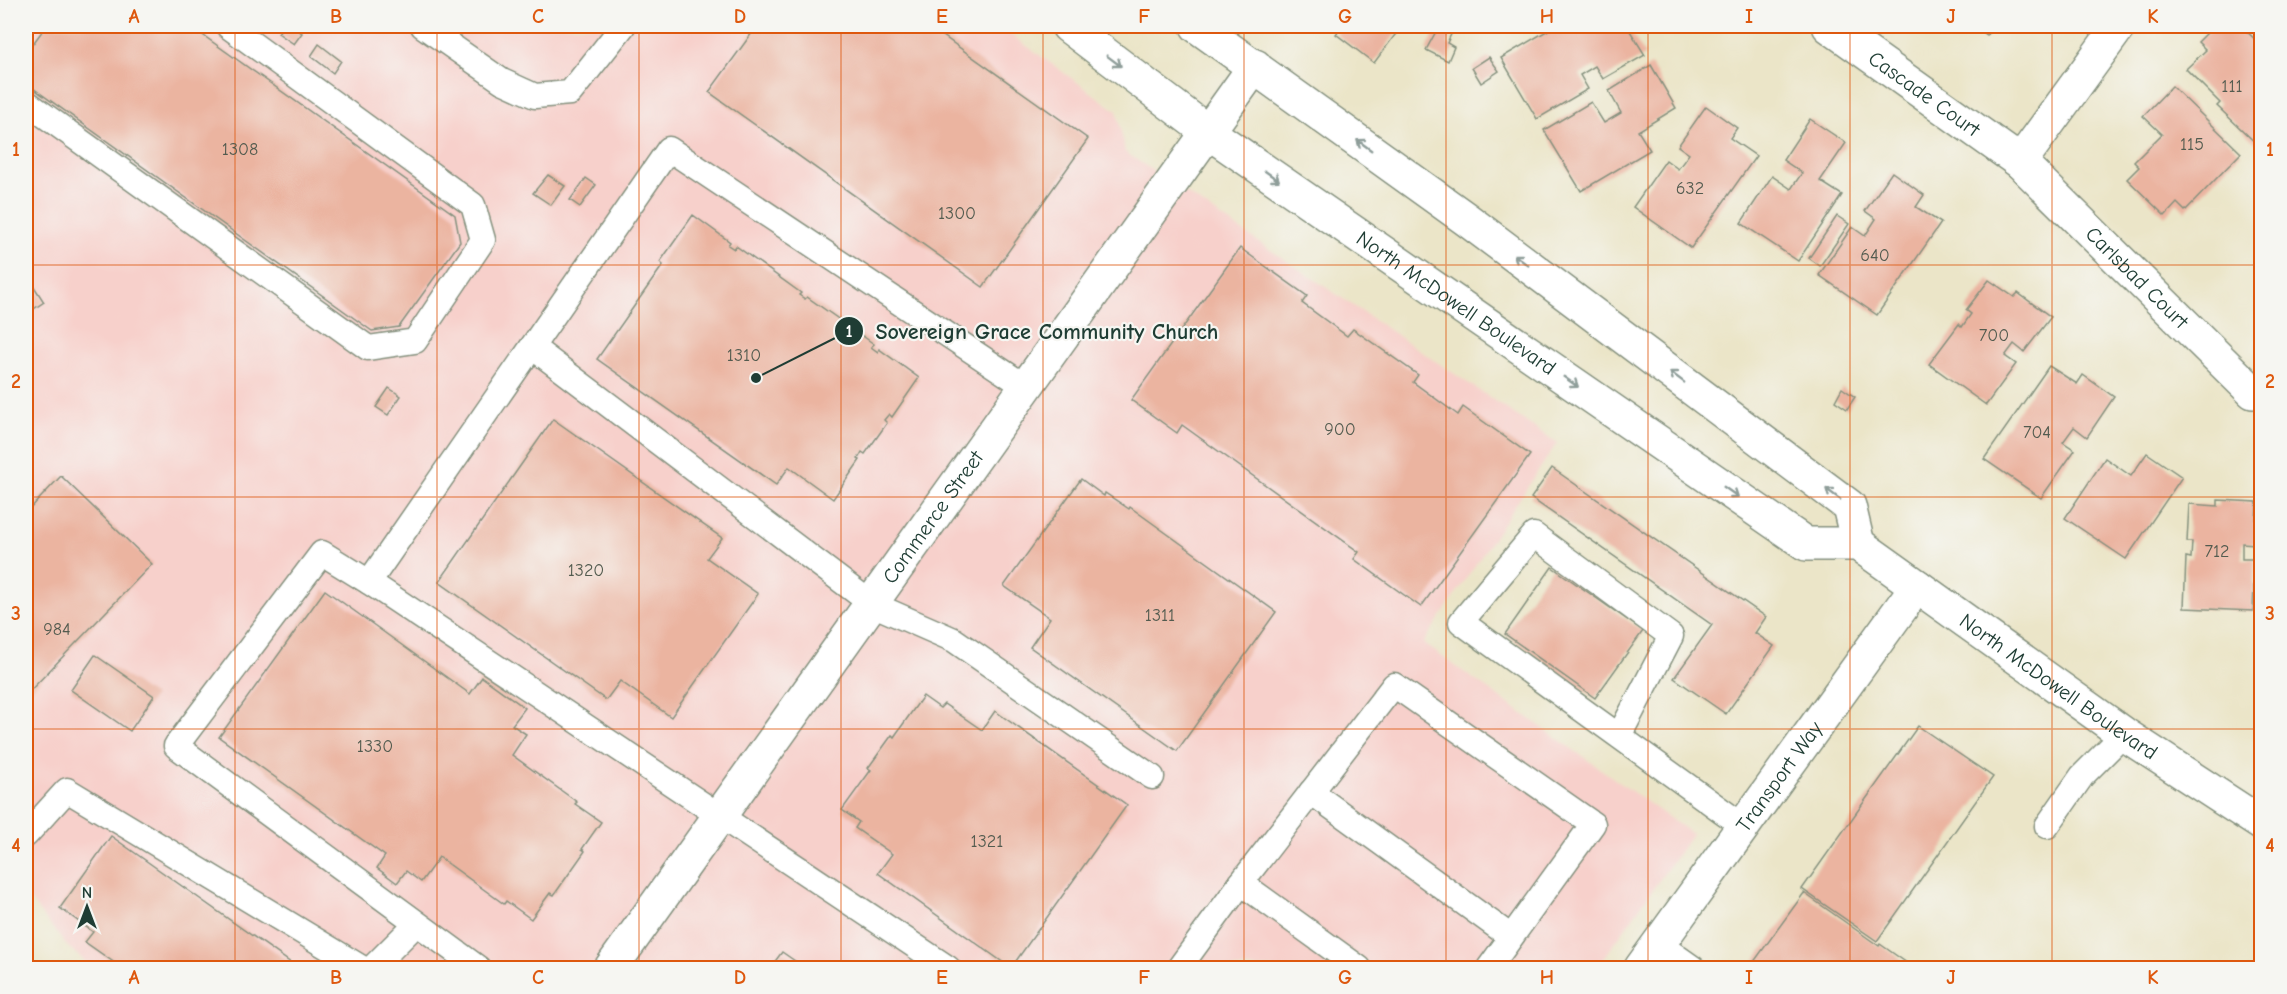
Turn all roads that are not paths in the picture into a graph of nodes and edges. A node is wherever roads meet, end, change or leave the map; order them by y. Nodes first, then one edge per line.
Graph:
1 (228, 26) edge
2 (423, 26) edge
3 (623, 26) edge
4 (1068, 26) edge
5 (1197, 26) edge
6 (1829, 26) edge
7 (2119, 26) edge
8 (1255, 66) junction
9 (26, 102) edge
10 (1208, 132) junction
11 (2020, 162) junction
12 (532, 347) junction
13 (1026, 387) junction
14 (2253, 392) dead end
15 (1858, 544) junction
16 (369, 582) junction
17 (1917, 586) junction
18 (872, 604) junction
19 (2124, 734) junction
20 (1619, 736) junction
21 (1152, 777) dead end
22 (1311, 792) junction
23 (720, 817) junction
24 (2262, 824) edge
25 (1743, 826) junction
26 (2047, 826) dead end
27 (26, 835) edge
28 (1241, 883) junction
29 (416, 924) junction
30 (1511, 937) junction
31 (1650, 956) edge
32 (362, 969) edge
33 (372, 969) edge
34 (478, 969) edge
35 (611, 969) edge
36 (948, 969) edge
37 (1179, 969) edge
38 (1359, 969) edge
39 (1489, 969) edge
40 (1693, 969) edge

1 - 9 lane
2 - 3 lane
4 -> 10 main road, North McDowell Boulevard
5 - 8 main road
6 - 11 main road, Cascade Court
7 - 11 main road
8 - 10 main road, Commerce Street
15 -> 8 main road
10 - 13 main road, Commerce Street
10 -> 15 main road, North McDowell Boulevard
11 - 14 main road, Carlsbad Court
12 - 13 lane
12 - 16 lane
12 - 18 lane
13 - 18 main road, Commerce Street
15 - 17 main road, North McDowell Boulevard
16 - 23 lane
16 - 29 lane
17 - 19 main road, North McDowell Boulevard
17 - 25 main road, Transport Way
18 - 21 lane
18 - 23 main road, Commerce Street
19 - 24 main road, North McDowell Boulevard
19 - 26 lane
20 - 20 lane
20 - 25 lane
22 - 28 lane
22 - 30 lane
22 - 30 lane
23 - 35 main road, Commerce Street
23 - 36 lane
25 - 31 main road, Transport Way
27 - 32 lane
28 - 37 lane
28 - 38 lane
29 - 33 lane
29 - 34 lane
30 - 39 lane
31 - 40 lane

